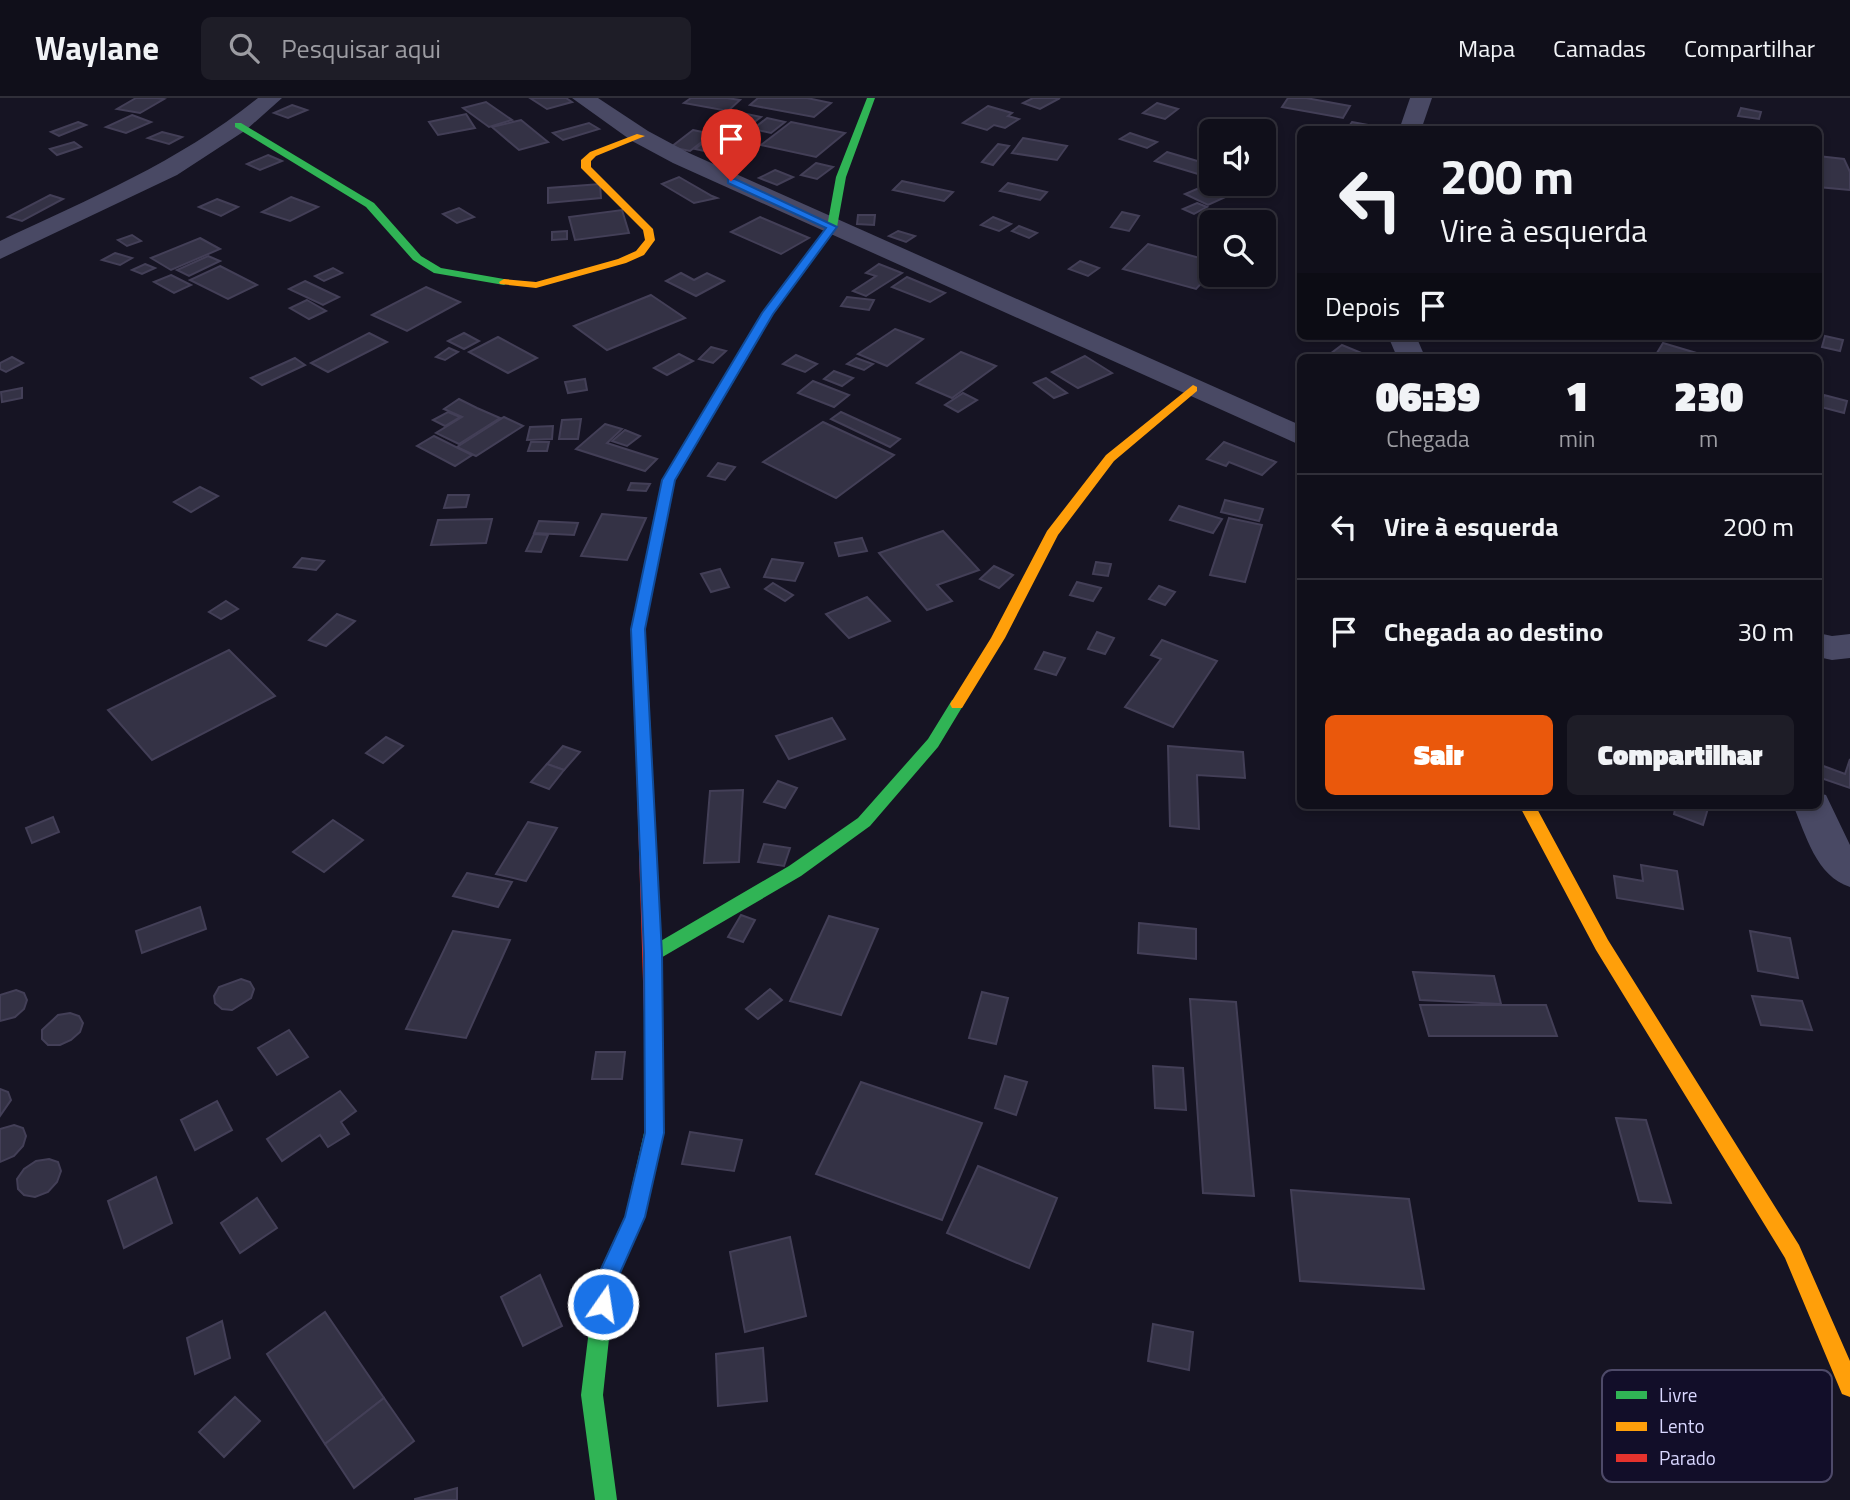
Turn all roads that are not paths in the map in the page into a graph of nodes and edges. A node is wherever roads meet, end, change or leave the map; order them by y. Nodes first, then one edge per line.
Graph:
1 (583, 98) edge
2 (871, 98) edge
3 (1421, 98) edge
4 (258, 101) edge
5 (239, 125) junction
6 (1411, 126) edge
7 (639, 136) junction
8 (832, 227) junction
9 (0, 251) edge
10 (1194, 389) junction
11 (1297, 435) edge
12 (1822, 646) edge
13 (1850, 646) edge
14 (1529, 809) edge
15 (1814, 809) edge
16 (1850, 871) edge
17 (653, 954) junction
18 (1850, 1386) edge
19 (606, 1500) edge

1 - 7 street
2 - 8 street
3 - 6 street
4 - 5 street
5 - 7 street
5 - 9 street
7 - 8 street
8 - 10 street
8 - 17 street
10 - 11 street
10 - 17 street
12 - 13 street
14 - 18 street
15 - 16 street
17 - 19 street

